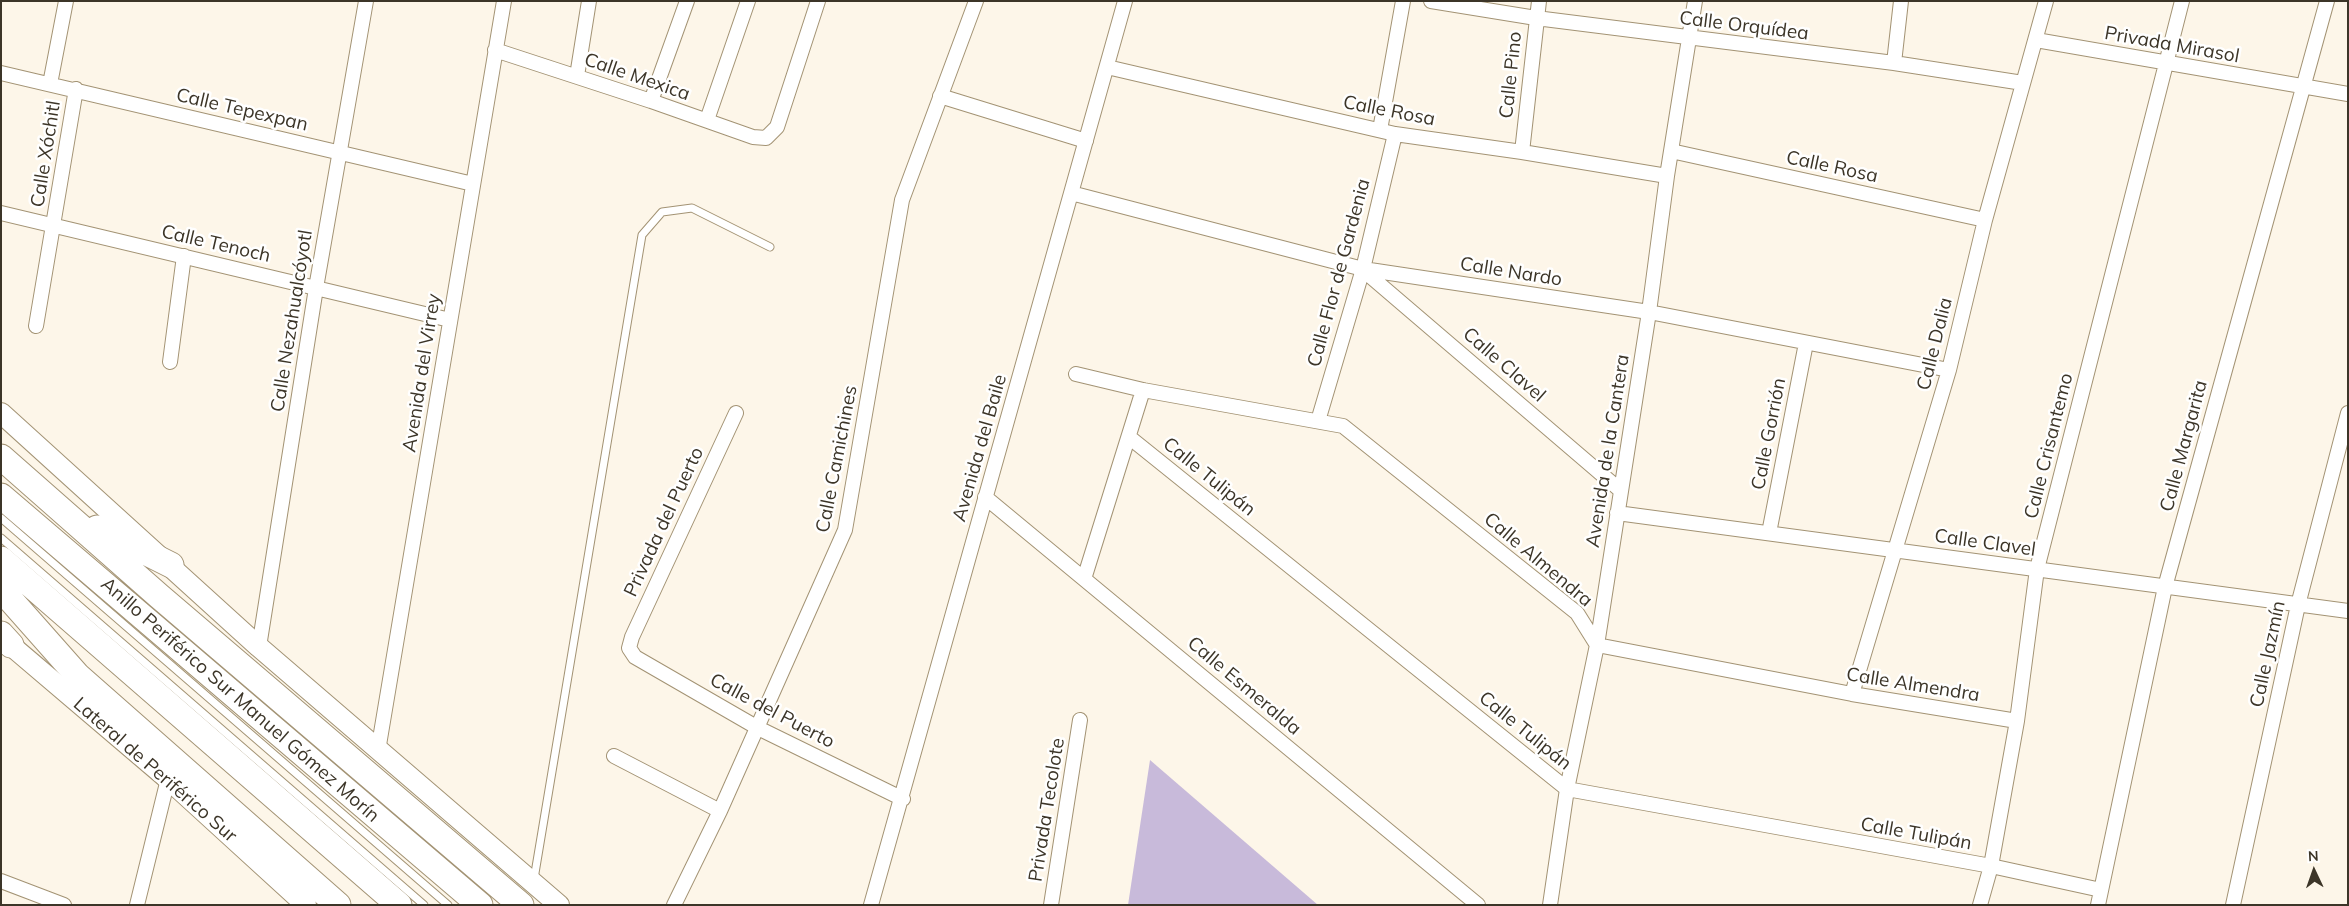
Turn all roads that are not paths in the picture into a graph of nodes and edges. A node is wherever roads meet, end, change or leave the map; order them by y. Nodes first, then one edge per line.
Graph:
1 (66, 1) edge
2 (366, 1) edge
3 (504, 1) edge
4 (589, 1) edge
5 (687, 1) edge
6 (748, 1) edge
7 (818, 1) edge
8 (976, 1) edge
9 (1125, 1) edge
10 (1403, 1) edge
11 (1431, 1) edge
12 (1538, 1) edge
13 (1696, 1) edge
14 (1901, 1) edge
15 (2046, 1) edge
16 (2182, 1) edge
17 (2327, 1) edge
18 (1536, 18) junction
19 (1688, 38) junction
20 (2036, 40) junction
21 (495, 50) junction
22 (1894, 63) junction
23 (2166, 63) junction
24 (1107, 67) junction
25 (1, 73) edge
26 (577, 76) junction
27 (2024, 83) junction
28 (50, 84) junction
29 (2302, 86) junction
30 (76, 89) junction
31 (2348, 94) edge
32 (940, 96) junction
33 (651, 100) junction
34 (707, 120) junction
35 (1380, 130) junction
36 (1395, 134) junction
37 (1086, 141) junction
38 (1671, 151) junction
39 (339, 152) junction
40 (1522, 152) junction
41 (1667, 176) junction
42 (473, 184) junction
43 (1071, 193) junction
44 (1, 213) edge
45 (1985, 220) junction
46 (53, 225) junction
47 (770, 246) dead end
48 (184, 256) junction
49 (1363, 269) junction
50 (316, 288) junction
51 (1649, 312) junction
52 (450, 320) junction
53 (36, 326) dead end
54 (1806, 343) junction
55 (170, 362) dead end
56 (1948, 370) junction
57 (1076, 374) dead end
58 (1143, 390) junction
59 (1, 412) edge
60 (736, 413) dead end
61 (2348, 413) edge
62 (1318, 421) junction
63 (1129, 437) junction
64 (1, 457) edge
65 (1620, 490) junction
66 (1, 496) edge
67 (986, 497) junction
68 (65, 512) junction
69 (1617, 513) junction
70 (1, 518) edge
71 (1769, 533) junction
72 (1, 538) edge
73 (1895, 550) junction
74 (1, 559) edge
75 (171, 565) junction
76 (2037, 570) junction
77 (1084, 579) junction
78 (2166, 587) junction
79 (1, 590) edge
80 (2298, 605) junction
81 (2348, 611) edge
82 (4, 638) edge
83 (1597, 645) junction
84 (259, 647) junction
85 (629, 648) joint
86 (1852, 694) junction
87 (1080, 720) dead end
88 (2017, 721) junction
89 (758, 728) junction
90 (378, 751) junction
91 (614, 756) dead end
92 (168, 779) junction
93 (1568, 789) junction
94 (903, 799) junction
95 (720, 811) junction
96 (1991, 866) junction
97 (1, 881) edge
98 (2101, 890) junction
99 (527, 894) edge
100 (64, 905) edge
101 (137, 905) edge
102 (306, 905) edge
103 (338, 905) edge
104 (399, 905) edge
105 (424, 905) edge
106 (448, 905) edge
107 (480, 905) edge
108 (559, 905) edge
109 (674, 905) edge
110 (871, 905) edge
111 (1051, 905) edge
112 (1478, 905) edge
113 (1550, 905) edge
114 (1980, 905) edge
115 (2098, 905) edge
116 (2233, 905) edge

1 - 28 street
2 - 39 street, Calle Nezahualcóyotl
3 - 21 street, Avenida del Virrey
4 - 26 street
5 - 33 street
6 - 34 street
7 - 34 street, Calle Mexica
8 - 32 street, Calle Camichines
9 - 24 street, Avenida del Baile
10 - 35 street
11 - 18 street, Calle Orquídea
12 - 18 street, Calle Pino
13 - 19 street, Avenida de la Cantera
14 - 22 street
15 - 20 street, Calle Dalia
16 - 23 street, Calle Crisantemo
17 - 29 street, Calle Margarita
18 - 19 street, Calle Orquídea
18 - 40 street, Calle Pino
19 - 22 street, Calle Orquídea
19 - 38 street, Avenida de la Cantera
20 - 23 street, Privada Mirasol
20 - 27 street, Calle Dalia
21 - 26 street, Calle Mexica
21 - 42 street, Avenida del Virrey
22 - 27 street, Calle Orquídea
23 - 29 street, Privada Mirasol
23 - 76 street, Calle Crisantemo
24 - 35 street, Calle Rosa
24 - 37 street, Avenida del Baile
25 - 28 street, Calle Tepexpan
26 - 33 street, Calle Mexica
27 - 45 street, Calle Dalia
28 - 30 street, Calle Tepexpan
29 - 31 street, Privada Mirasol
29 - 78 street, Calle Margarita
30 - 39 street, Calle Tepexpan
30 - 46 street, Calle Xóchitl
32 - 37 street
32 - 89 street, Calle Camichines
33 - 34 street, Calle Mexica
35 - 36 street, Calle Rosa
36 - 40 street, Calle Rosa
36 - 49 street, Calle Flor de Gardenia
37 - 43 street, Avenida del Baile
38 - 41 street, Avenida de la Cantera
38 - 45 street, Calle Rosa
39 - 42 street, Calle Tepexpan
39 - 50 street, Calle Nezahualcóyotl
40 - 41 street, Calle Rosa
41 - 51 street, Avenida de la Cantera
42 - 52 street, Avenida del Virrey
43 - 49 street, Calle Nardo
43 - 67 street, Avenida del Baile
44 - 46 street, Calle Tenoch
45 - 56 street, Calle Dalia
46 - 48 street, Calle Tenoch
46 - 53 street, Calle Xóchitl
47 - 99 lane
48 - 50 street, Calle Tenoch
48 - 55 street
49 - 51 street, Calle Nardo
49 - 62 street, Calle Flor de Gardenia
49 - 65 street, Calle Clavel
50 - 52 street, Calle Tenoch
50 - 84 street, Calle Nezahualcóyotl
51 - 54 street, Calle Nardo
51 - 65 street, Avenida de la Cantera
52 - 90 street, Avenida del Virrey
54 - 56 street, Calle Nardo
54 - 71 street, Calle Gorrión
56 - 73 street, Calle Dalia
57 - 58 street, Calle Almendra
58 - 62 street, Calle Almendra
58 - 63 street
59 - 75 street
60 - 85 street, Privada del Puerto
61 - 80 street, Calle Jazmín
62 - 83 street, Calle Almendra
63 - 77 street
63 - 93 street, Calle Tulipán
64 - 68 highway
65 - 69 street, Avenida de la Cantera
66 - 107 highway, Anillo Periférico Sur Manuel Gómez Morín
67 - 77 street, Calle Esmeralda
67 - 94 street, Avenida del Baile
68 - 75 highway
68 - 99 highway
69 - 71 street, Calle Clavel
69 - 83 street, Avenida de la Cantera
70 - 106 lane
71 - 73 street, Calle Clavel
72 - 105 lane
73 - 76 street, Calle Clavel
73 - 86 street, Calle Dalia
74 - 104 highway
75 - 84 street
76 - 78 street, Calle Clavel
76 - 88 street, Calle Crisantemo
77 - 112 street, Calle Esmeralda
78 - 80 street, Calle Clavel
78 - 98 street, Calle Margarita
79 - 103 highway
80 - 81 street, Calle Clavel
80 - 116 street, Calle Jazmín
82 - 92 street, Lateral de Periférico Sur
83 - 86 street, Calle Almendra
83 - 93 street, Avenida de la Cantera
84 - 90 street
85 - 89 street, Calle del Puerto
86 - 88 street, Calle Almendra
87 - 111 street, Privada Tecolote
88 - 96 street, Calle Crisantemo
89 - 94 street, Calle del Puerto
89 - 95 street, Calle Camichines
90 - 99 street
91 - 95 street
92 - 101 street
92 - 102 street, Lateral de Periférico Sur
93 - 96 street, Calle Tulipán
93 - 113 street, Avenida de la Cantera
94 - 110 street, Avenida del Baile
95 - 109 street, Calle Camichines
96 - 98 street, Calle Tulipán
96 - 114 street, Calle Crisantemo
97 - 100 street
98 - 115 street, Calle Margarita
99 - 108 street

